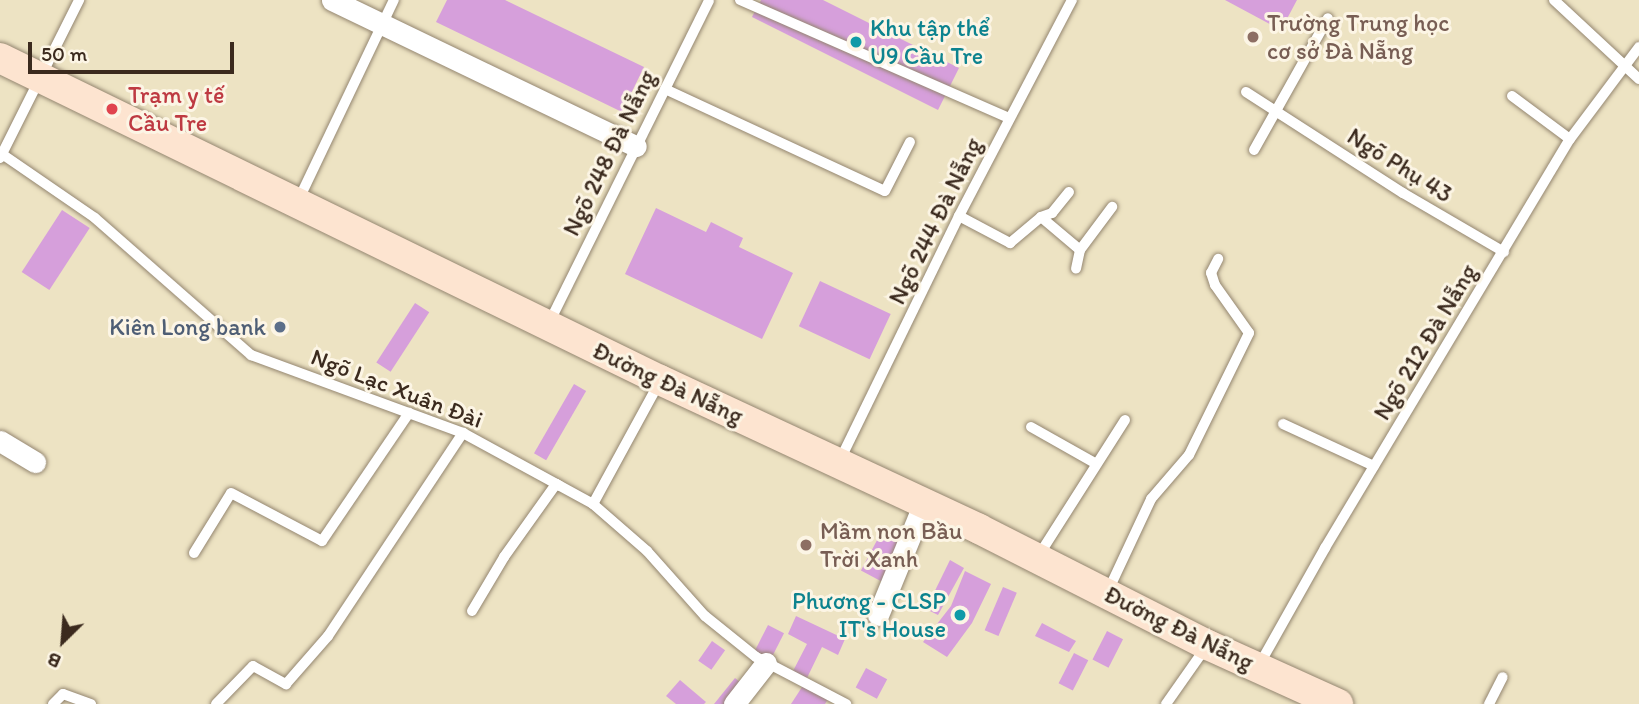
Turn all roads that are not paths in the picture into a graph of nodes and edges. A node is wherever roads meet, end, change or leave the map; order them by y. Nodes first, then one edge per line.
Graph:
1 (79, 0) edge
2 (332, 0) edge
3 (394, 0) edge
4 (709, 0) edge
5 (740, 0) edge
6 (1072, 0) edge
7 (1554, 0) edge
8 (1328, 18) dead end
9 (382, 23) junction
10 (1639, 47) edge
11 (0, 58) edge
12 (1624, 64) junction
13 (38, 77) junction
14 (1639, 79) edge
15 (664, 89) junction
16 (1246, 92) dead end
17 (1513, 96) dead end
18 (1276, 112) junction
19 (1009, 118) junction
20 (1570, 139) junction
21 (910, 142) dead end
22 (636, 146) junction
23 (1254, 150) dead end
24 (1, 156) edge
25 (1069, 192) dead end
26 (296, 204) junction
27 (1112, 207) dead end
28 (959, 216) junction
29 (1041, 217) junction
30 (1080, 250) junction
31 (1504, 252) junction
32 (1218, 259) dead end
33 (1076, 269) dead end
34 (548, 325) junction
35 (660, 380) junction
36 (409, 413) junction
37 (1125, 420) dead end
38 (1283, 424) dead end
39 (1031, 427) dead end
40 (463, 433) junction
41 (0, 441) edge
42 (35, 462) dead end
43 (839, 463) junction
44 (1095, 463) junction
45 (1374, 466) junction
46 (556, 484) junction
47 (924, 503) junction
48 (593, 504) junction
49 (194, 553) dead end
50 (1037, 558) junction
51 (1107, 593) junction
52 (472, 611) dead end
53 (878, 615) dead end
54 (1208, 645) junction
55 (766, 663) junction
56 (1258, 667) junction
57 (1503, 677) dead end
58 (53, 704) edge
59 (91, 704) edge
60 (216, 704) edge
61 (734, 704) edge
62 (846, 704) edge
63 (1166, 704) edge
64 (1338, 704) edge
65 (1489, 704) edge

1 - 13 lane
2 - 9 street
3 - 9 lane
4 - 15 lane, Ngõ 248 Đà Nẵng
5 - 19 lane
6 - 19 lane, Ngõ 244 Đà Nẵng
7 - 12 lane
8 - 18 lane
9 - 22 street
9 - 26 lane
10 - 12 lane, Ngõ 212 Đà Nẵng
11 - 13 main road, Đường Đà Nẵng
12 - 14 lane
12 - 20 lane, Ngõ 212 Đà Nẵng
13 - 24 lane
13 - 26 main road, Đường Đà Nẵng
15 - 21 lane
15 - 22 lane, Ngõ 248 Đà Nẵng
16 - 18 lane, Ngõ Phụ 43
17 - 20 lane
18 - 23 lane
18 - 31 lane, Ngõ Phụ 43
19 - 28 lane, Ngõ 244 Đà Nẵng
20 - 31 lane, Ngõ 212 Đà Nẵng
22 - 34 lane, Ngõ 248 Đà Nẵng
24 - 36 lane, Ngõ Lạc Xuân Đài
25 - 29 lane
26 - 34 main road, Đường Đà Nẵng
27 - 30 lane
28 - 29 lane
28 - 43 lane, Ngõ 244 Đà Nẵng
29 - 30 lane
30 - 33 lane
31 - 45 lane, Ngõ 212 Đà Nẵng
32 - 51 lane
34 - 35 main road, Đường Đà Nẵng
35 - 43 main road, Đường Đà Nẵng
35 - 48 lane
36 - 40 lane, Ngõ Lạc Xuân Đài
36 - 49 lane
37 - 44 lane
38 - 45 lane
39 - 44 lane
40 - 46 lane, Ngõ Lạc Xuân Đài
40 - 60 lane
41 - 42 street
43 - 47 main road, Đường Đà Nẵng
44 - 50 lane
45 - 56 lane, Ngõ 212 Đà Nẵng
46 - 48 lane, Ngõ Lạc Xuân Đài
46 - 52 lane
47 - 50 main road, Đường Đà Nẵng
47 - 53 street
48 - 55 lane, Ngõ Lạc Xuân Đài
50 - 51 main road, Đường Đà Nẵng
51 - 54 main road, Đường Đà Nẵng
54 - 56 main road, Đường Đà Nẵng
54 - 63 lane
55 - 61 street
55 - 62 lane, Ngõ Lạc Xuân Đài
56 - 64 main road, Đường Đà Nẵng
57 - 65 lane
58 - 59 lane

